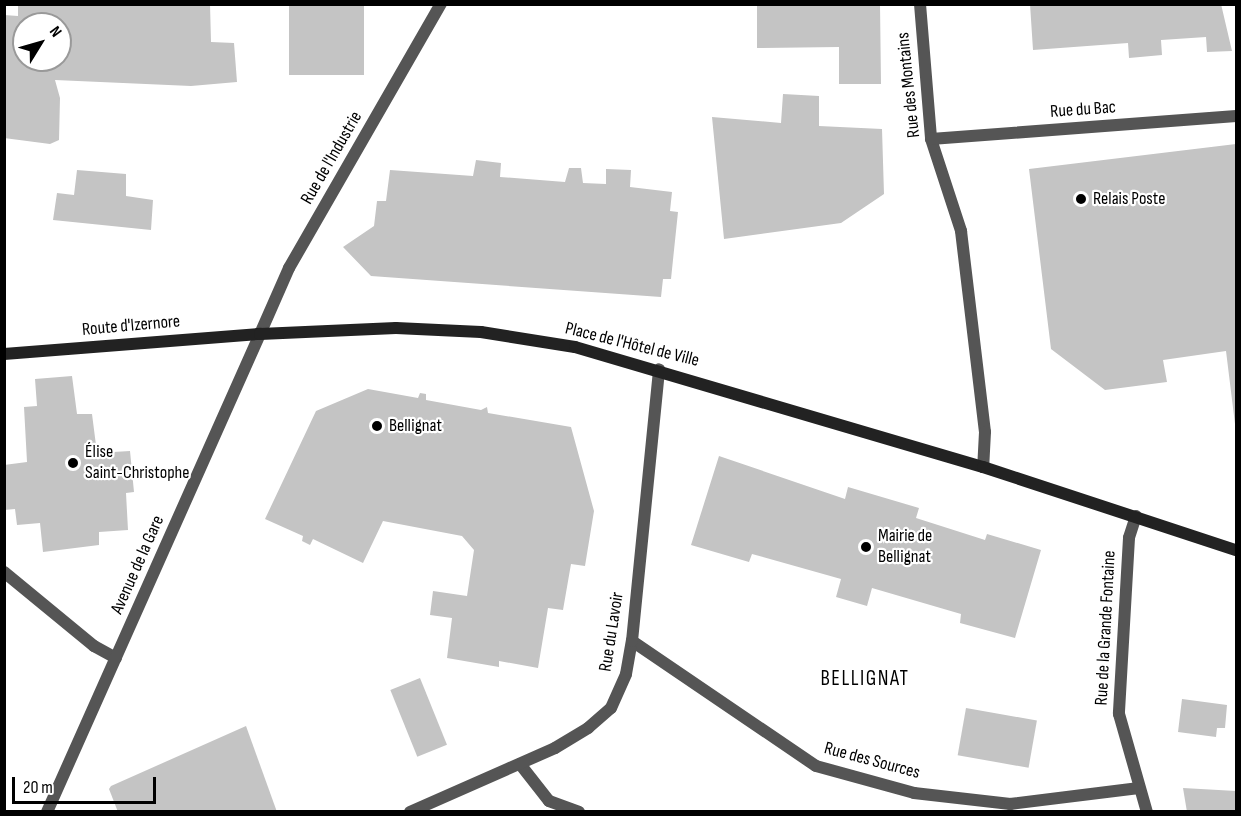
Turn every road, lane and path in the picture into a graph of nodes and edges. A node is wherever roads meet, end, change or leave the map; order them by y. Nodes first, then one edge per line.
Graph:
1 (441, 4) edge
2 (920, 4) edge
3 (1236, 116) edge
4 (931, 139) junction
5 (260, 334) junction
6 (4, 354) edge
7 (659, 369) junction
8 (983, 467) junction
9 (1136, 516) junction
10 (1236, 550) edge
11 (4, 572) edge
12 (632, 641) junction
13 (116, 658) junction
14 (520, 764) junction
15 (1139, 788) junction
16 (47, 812) edge
17 (411, 812) edge
18 (579, 812) edge
19 (1147, 812) edge

1 - 5 street, Rue de l'Industrie
2 - 4 street, Rue des Montains
3 - 4 street, Rue du Bac
4 - 8 street, Rue des Montains
5 - 6 main road, Route d'Izernore
5 - 7 main road, Place de l'Hôtel de Ville
5 - 13 street, Avenue de la Gare
7 - 8 main road, Place de l'Hôtel de Ville
7 - 12 street, Rue du Lavoir
8 - 9 main road, Place de l'Hôtel de Ville
9 - 10 main road, Place de l'Hôtel de Ville
9 - 15 street, Rue de la Grande Fontaine
11 - 13 street
12 - 14 street, Rue du Lavoir
12 - 15 street, Rue des Sources
13 - 16 street, Avenue de la Gare
14 - 17 street, Rue du Lavoir
14 - 18 street
15 - 19 street, Rue de la Grande Fontaine

